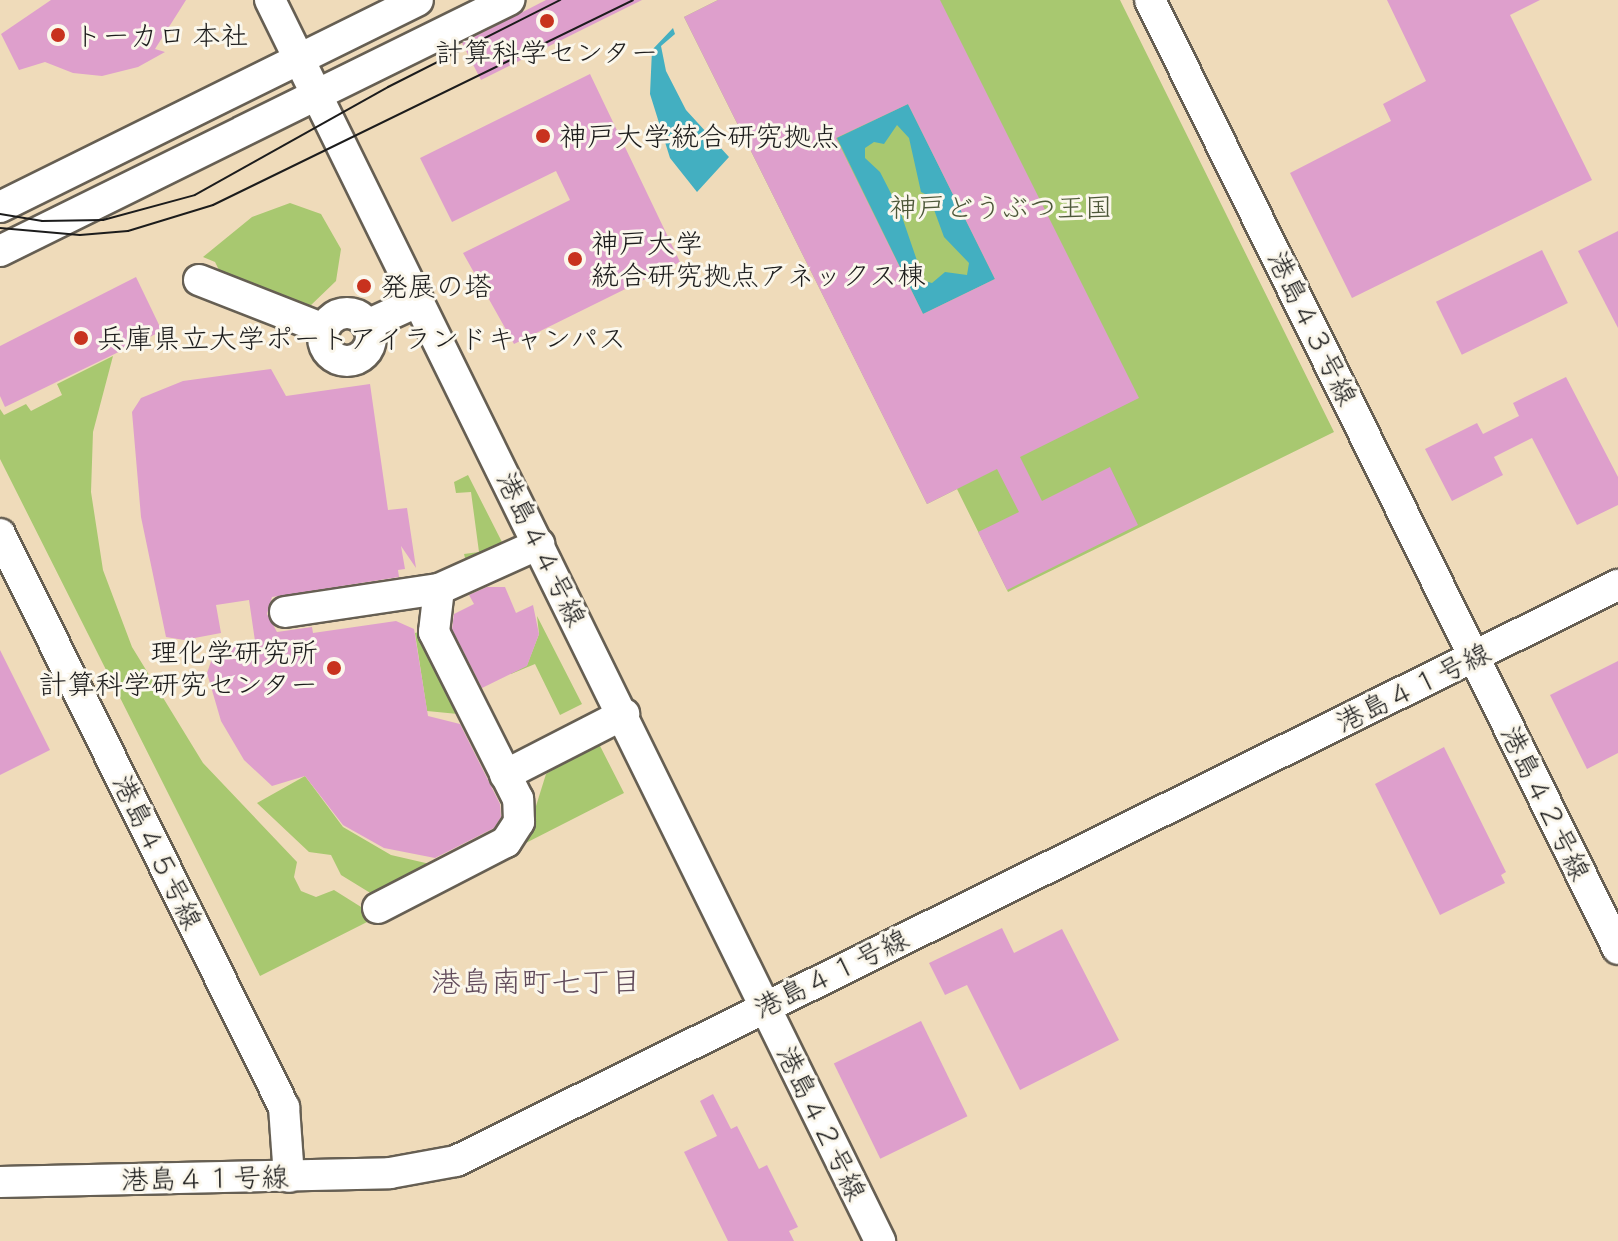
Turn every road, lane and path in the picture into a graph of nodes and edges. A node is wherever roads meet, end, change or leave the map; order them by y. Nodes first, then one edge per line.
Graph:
1 (270, 0) edge
2 (418, 0) edge
3 (509, 0) edge
4 (1150, 0) edge
5 (299, 59) junction
6 (317, 95) junction
7 (0, 207) edge
8 (0, 251) edge
9 (199, 280) dead end
10 (419, 301) junction
11 (0, 534) edge
12 (539, 544) junction
13 (1618, 585) edge
14 (439, 589) junction
15 (285, 612) dead end
16 (1475, 657) junction
17 (624, 714) junction
18 (505, 775) junction
19 (378, 908) dead end
20 (1618, 949) edge
21 (764, 1006) junction
22 (289, 1177) junction
23 (0, 1182) edge
24 (880, 1241) edge

1 - 5 street, 港島４４号線
2 - 5 street
3 - 6 street
4 - 16 street, 港島４３号線
5 - 6 street, 港島４４号線
5 - 7 street
6 - 8 street
6 - 10 street, 港島４４号線
9 - 10 street
10 - 12 street, 港島４４号線
11 - 22 street, 港島４５号線
12 - 14 street
12 - 17 street, 港島４４号線
13 - 16 street, 港島４１号線
14 - 15 street
14 - 18 street
16 - 20 street, 港島４２号線
16 - 21 street, 港島４１号線
17 - 18 street
17 - 21 street, 港島４４号線
18 - 19 street
21 - 22 street, 港島４１号線
21 - 24 street, 港島４２号線
22 - 23 street, 港島４１号線

